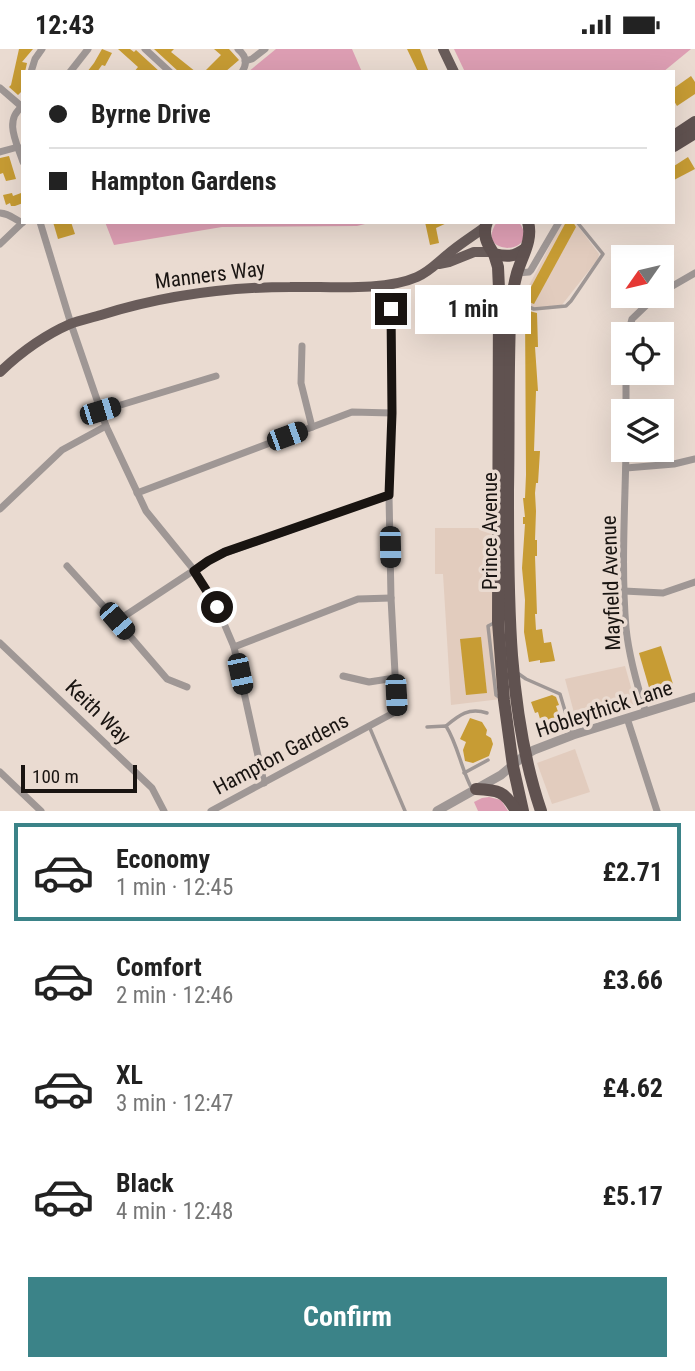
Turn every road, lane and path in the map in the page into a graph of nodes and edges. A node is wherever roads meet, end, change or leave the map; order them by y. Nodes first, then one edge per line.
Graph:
1 (42, 49) edge
2 (88, 49) edge
3 (145, 49) edge
4 (238, 49) edge
5 (265, 49) edge
6 (443, 49) edge
7 (246, 61) junction
8 (32, 70) edge
9 (72, 70) edge
10 (168, 70) edge
11 (243, 70) edge
12 (453, 70) edge
13 (0, 87) edge
14 (21, 105) edge
15 (21, 107) edge
16 (695, 122) edge
17 (695, 133) edge
18 (675, 134) edge
19 (675, 145) edge
20 (18, 147) junction
21 (0, 152) edge
22 (21, 156) edge
23 (0, 213) edge
24 (21, 221) edge
25 (21, 224) edge
26 (41, 224) edge
27 (486, 224) edge
28 (558, 224) edge
29 (579, 224) edge
30 (529, 229) edge
31 (0, 244) edge
32 (525, 249) junction
33 (493, 253) junction
34 (439, 264) junction
35 (517, 273) junction
36 (695, 273) edge
37 (391, 283) junction
38 (674, 285) edge
39 (511, 300) junction
40 (643, 308) edge
41 (631, 322) edge
42 (71, 324) junction
43 (302, 346) dead end
44 (0, 372) edge
45 (216, 376) dead end
46 (100, 411) junction
47 (392, 413) junction
48 (106, 426) junction
49 (312, 427) junction
50 (695, 459) edge
51 (625, 462) edge
52 (625, 468) junction
53 (137, 493) junction
54 (389, 495) junction
55 (0, 509) edge
56 (67, 566) dead end
57 (194, 571) junction
58 (695, 582) edge
59 (624, 591) junction
60 (391, 598) junction
61 (117, 621) junction
62 (0, 643) edge
63 (234, 647) junction
64 (514, 671) junction
65 (343, 676) dead end
66 (395, 678) junction
67 (187, 687) dead end
68 (695, 697) edge
69 (486, 713) dead end
70 (646, 713) junction
71 (627, 718) junction
72 (369, 726) junction
73 (446, 726) junction
74 (427, 727) dead end
75 (573, 735) junction
76 (488, 760) dead end
77 (520, 760) junction
78 (0, 772) edge
79 (464, 772) junction
80 (264, 783) junction
81 (474, 790) junction
82 (41, 811) edge
83 (164, 811) edge
84 (211, 811) edge
85 (405, 811) edge
86 (437, 811) edge
87 (516, 811) edge
88 (523, 811) edge
89 (532, 811) edge
90 (541, 811) edge
91 (657, 811) edge

1 - 8 street
2 - 9 street
3 - 10 street
4 - 7 street
5 - 7 street
6 - 12 main road
7 - 11 street
13 - 14 street
15 - 20 street
16 - 18 highway
17 - 19 highway
20 - 21 street
20 - 22 street
23 - 24 street
25 - 31 street
26 - 42 street
27 - 33 highway, Prince Avenue
27 - 34 main road, Manners Way
28 - 35 street
29 - 39 lane
30 - 32 highway, Prince Avenue
32 - 33 highway
32 - 35 highway, Prince Avenue
33 - 34 main road, Manners Way
33 - 77 highway, Prince Avenue
34 - 37 main road, Manners Way
35 - 39 highway, Prince Avenue
36 - 38 street
37 - 42 main road, Manners Way
37 - 47 street, Hampton Gardens
39 - 64 highway, Prince Avenue
40 - 41 street
42 - 44 main road, Manners Way
42 - 46 street
43 - 49 street
45 - 46 street
46 - 48 street
47 - 49 street
47 - 54 street, Hampton Gardens
48 - 53 street
48 - 55 street
49 - 53 street
50 - 52 street
51 - 52 street, Mayfield Avenue
52 - 59 street, Mayfield Avenue
53 - 57 street
54 - 57 street
54 - 60 street, Hampton Gardens
56 - 61 street
57 - 61 street
57 - 63 street
58 - 59 street
59 - 70 street, Mayfield Avenue
60 - 63 street
60 - 66 street, Hampton Gardens
61 - 67 street
62 - 83 street, Keith Way
63 - 80 street
64 - 75 lane
64 - 77 highway, Prince Avenue
65 - 66 street
66 - 72 street, Hampton Gardens
68 - 70 street, Hobleythick Lane
69 - 73 lane
70 - 71 street, Hobleythick Lane
71 - 75 street, Hobleythick Lane
71 - 91 street
72 - 80 street, Hampton Gardens
72 - 85 lane
73 - 74 lane
73 - 79 lane
75 - 77 street, Hobleythick Lane
76 - 79 lane
77 - 81 street, Hobleythick Lane
77 - 88 highway, Prince Avenue
77 - 89 highway
77 - 90 highway, Prince Avenue
78 - 82 street
79 - 81 lane
80 - 84 street, Hampton Gardens
81 - 86 street, Hobleythick Lane
81 - 87 highway

